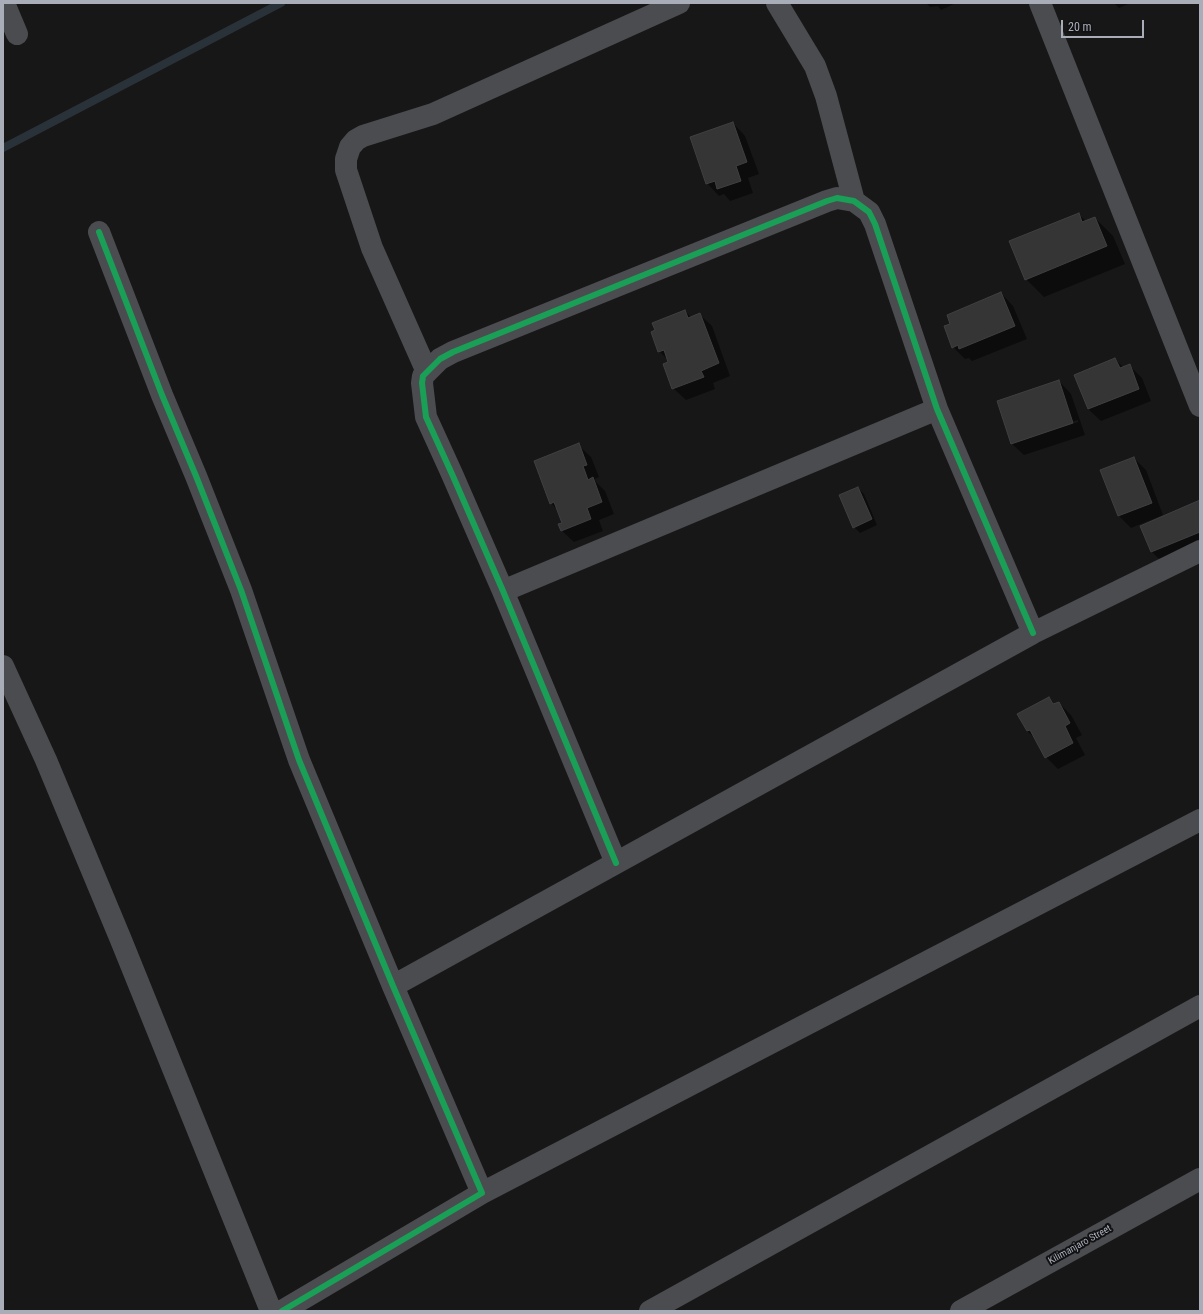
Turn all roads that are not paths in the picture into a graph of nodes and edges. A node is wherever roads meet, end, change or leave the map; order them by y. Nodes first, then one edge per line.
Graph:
1 (4, 3) edge
2 (679, 3) edge
3 (777, 3) edge
4 (1040, 3) edge
5 (17, 34) dead end
6 (854, 201) junction
7 (99, 232) dead end
8 (426, 372) junction
9 (1200, 406) edge
10 (936, 409) junction
11 (1200, 551) edge
12 (502, 591) junction
13 (1033, 632) junction
14 (3, 666) edge
15 (1200, 820) edge
16 (616, 863) junction
17 (393, 986) junction
18 (1200, 1006) edge
19 (1200, 1179) edge
20 (482, 1194) junction
21 (271, 1311) edge
22 (282, 1311) edge
23 (650, 1311) edge
24 (961, 1311) edge

1 - 5 street
2 - 8 street
3 - 6 street
4 - 9 street
6 - 8 street
6 - 10 street
7 - 17 street
8 - 12 street
10 - 12 street
10 - 13 street
11 - 13 street
12 - 16 street
13 - 16 street
14 - 21 street
15 - 20 street
16 - 17 street
17 - 20 street
18 - 23 street
19 - 24 street, Kilimanjaro Street
20 - 22 street

